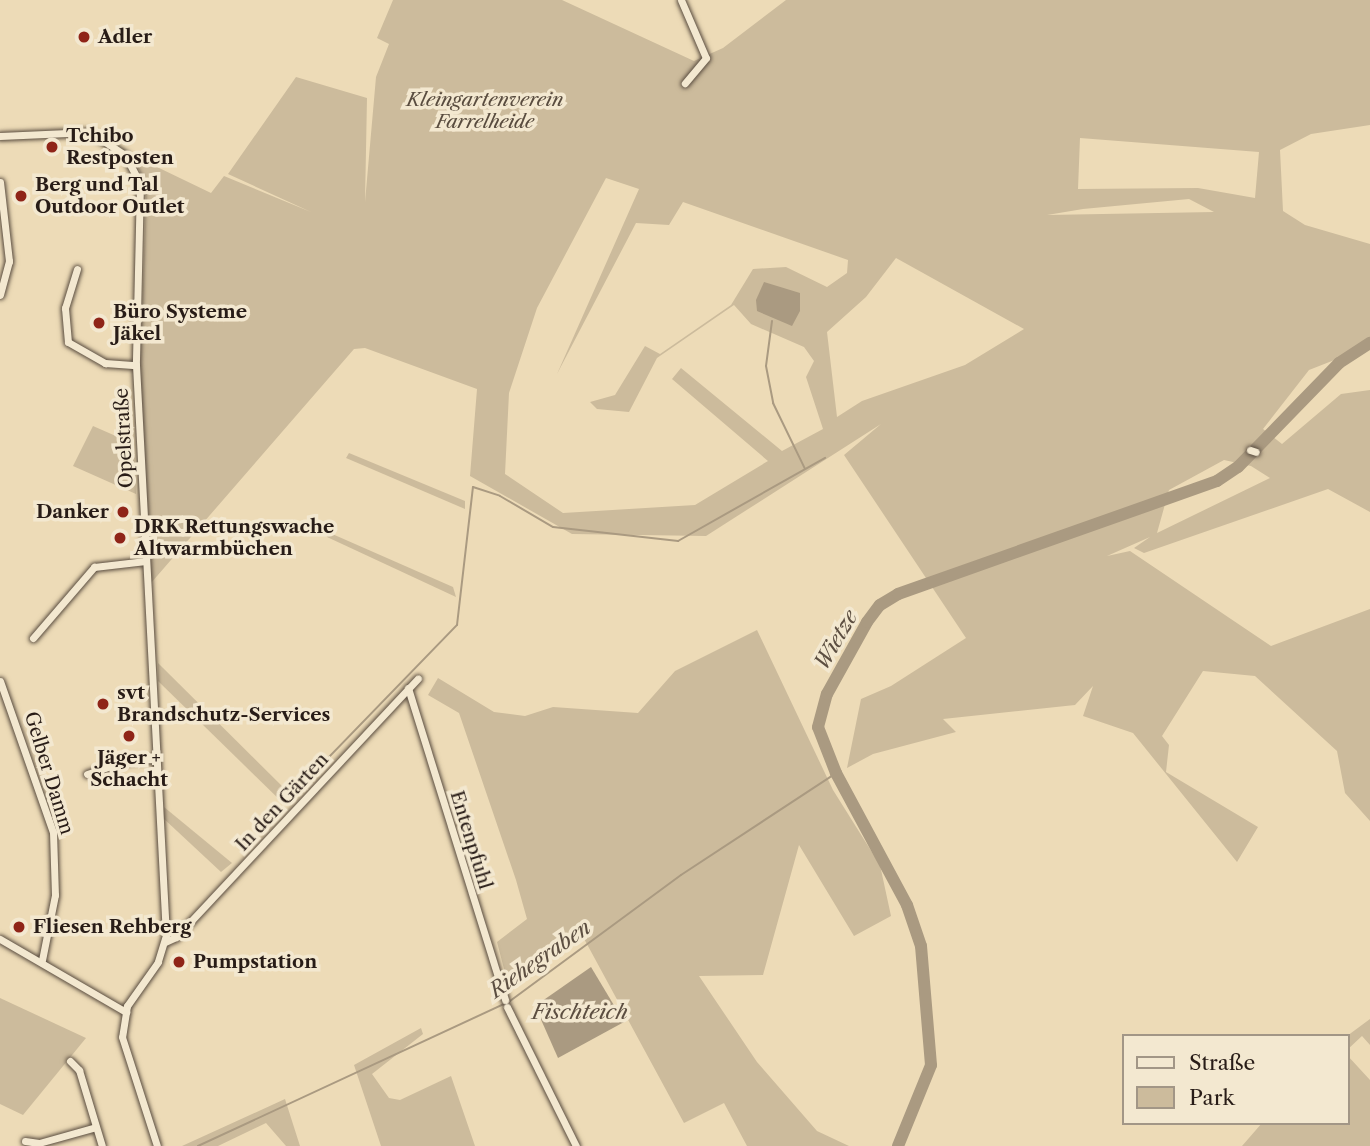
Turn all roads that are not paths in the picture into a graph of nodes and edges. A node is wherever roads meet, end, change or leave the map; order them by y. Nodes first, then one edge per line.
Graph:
1 (681, 0) edge
2 (685, 83) dead end
3 (0, 136) edge
4 (0, 182) edge
5 (77, 269) dead end
6 (0, 295) edge
7 (136, 365) junction
8 (146, 561) junction
9 (33, 638) dead end
10 (418, 678) dead end
11 (0, 681) edge
12 (408, 688) junction
13 (156, 759) junction
14 (87, 774) dead end
15 (0, 939) edge
16 (164, 942) junction
17 (42, 960) junction
18 (126, 1013) junction
19 (70, 1061) dead end
20 (96, 1128) junction
21 (25, 1141) dead end
22 (102, 1146) edge
23 (157, 1146) edge
24 (576, 1146) edge

1 - 2 street
3 - 7 street, Opelstraße
4 - 6 street
5 - 7 street
7 - 8 street, Opelstraße
8 - 9 street
8 - 13 street, Opelstraße
10 - 12 street, In den Gärten
11 - 17 street, Gelber Damm
12 - 16 street, In den Gärten
12 - 24 street, Entenpfuhl
13 - 14 street
13 - 16 street, Opelstraße
15 - 17 street
16 - 18 street, Opelstraße
17 - 18 street
18 - 23 street
19 - 20 street
20 - 21 street
20 - 22 street

